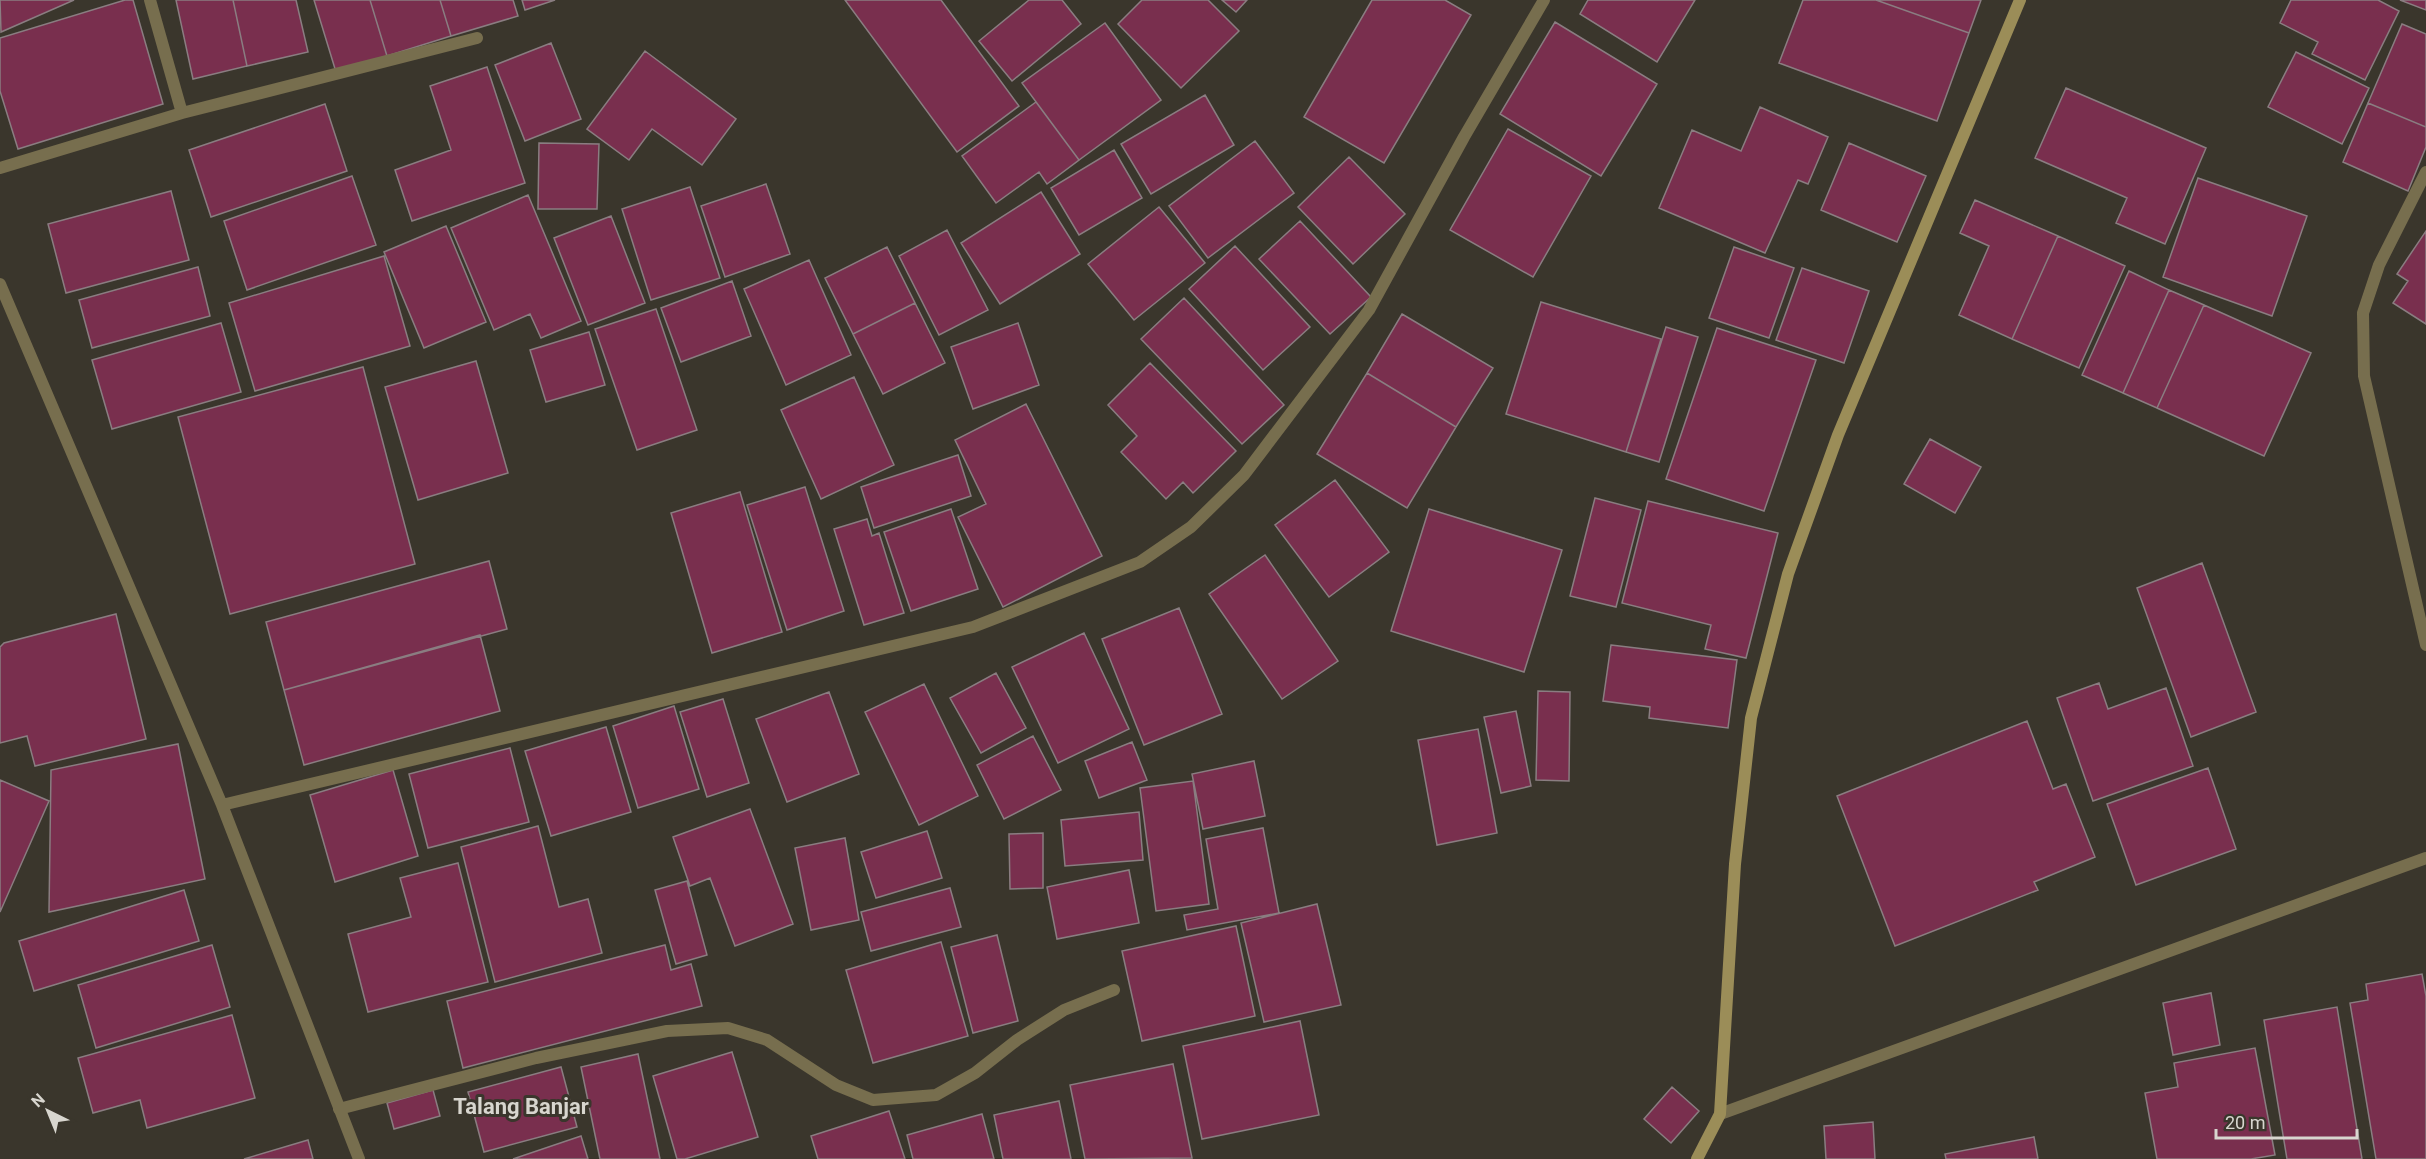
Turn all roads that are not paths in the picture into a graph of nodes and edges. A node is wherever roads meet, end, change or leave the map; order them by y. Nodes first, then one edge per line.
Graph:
1 (150, 0) edge
2 (1544, 0) edge
3 (2020, 0) edge
4 (477, 38) dead end
5 (182, 113) junction
6 (0, 168) edge
7 (2426, 172) edge
8 (0, 284) edge
9 (2426, 645) edge
10 (222, 805) junction
11 (2426, 858) edge
12 (1114, 990) dead end
13 (339, 1109) junction
14 (1720, 1114) junction
15 (358, 1159) edge
16 (1697, 1159) edge

1 - 5 street
2 - 10 street
3 - 14 street
4 - 5 street
5 - 6 street
7 - 9 street
8 - 10 street
10 - 13 street
11 - 14 street
12 - 13 street
13 - 15 street
14 - 16 street

